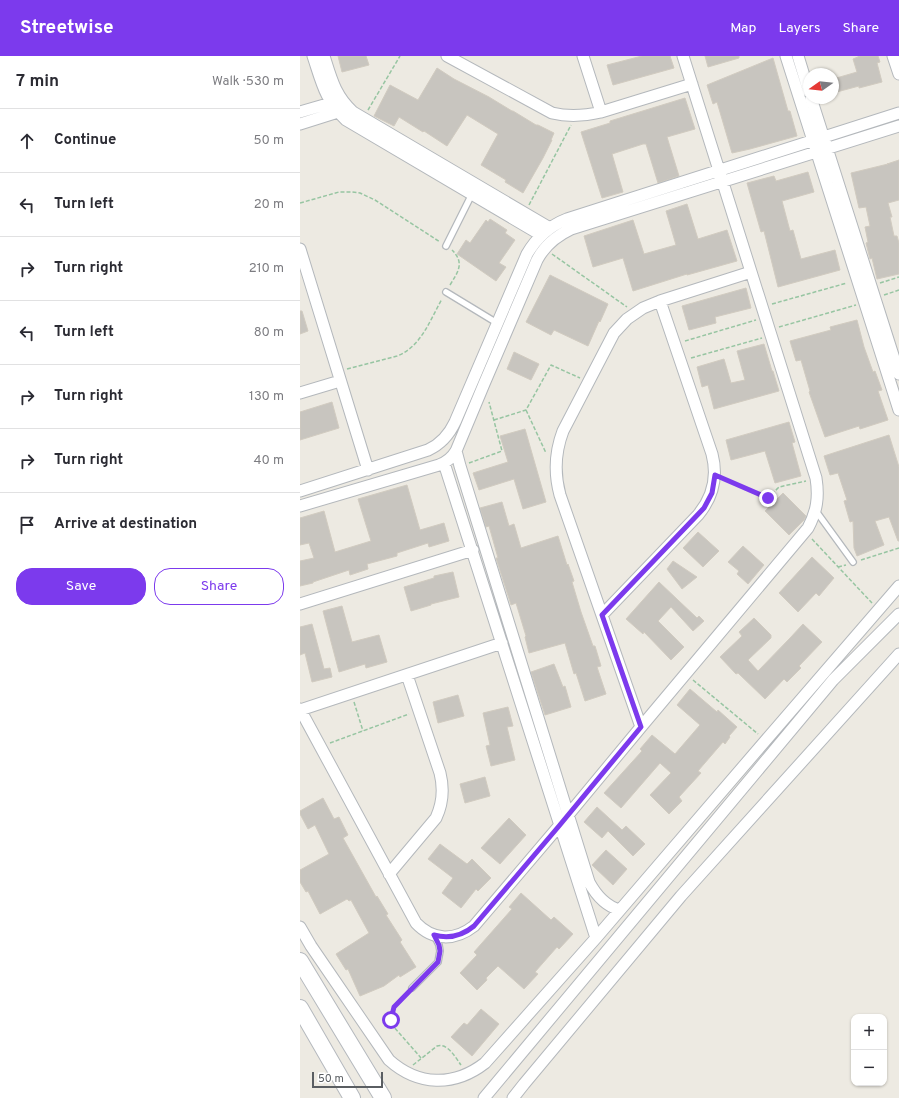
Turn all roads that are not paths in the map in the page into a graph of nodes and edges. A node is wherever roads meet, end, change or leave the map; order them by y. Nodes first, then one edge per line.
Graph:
1 (313, 56) edge
2 (324, 56) edge
3 (447, 56) edge
4 (584, 56) edge
5 (683, 56) edge
6 (786, 56) edge
7 (798, 56) edge
8 (893, 56) edge
9 (803, 72) edge
10 (899, 74) edge
11 (692, 84) junction
12 (331, 103) junction
13 (812, 104) edge
14 (300, 112) edge
15 (338, 112) junction
16 (601, 112) junction
17 (899, 113) edge
18 (300, 124) edge
19 (899, 126) edge
20 (818, 139) junction
21 (822, 150) junction
22 (720, 170) junction
23 (449, 175) junction
24 (723, 181) junction
25 (472, 194) junction
26 (606, 206) junction
27 (610, 217) junction
28 (546, 231) junction
29 (446, 246) road end
30 (300, 249) edge
31 (751, 272) junction
32 (446, 292) road end
33 (660, 300) junction
34 (870, 300) junction
35 (497, 323) junction
36 (899, 374) edge
37 (339, 376) junction
38 (300, 393) edge
39 (899, 410) edge
40 (456, 451) junction
41 (444, 463) junction
42 (368, 470) junction
43 (328, 482) junction
44 (300, 491) edge
45 (332, 497) junction
46 (300, 506) edge
47 (816, 511) junction
48 (473, 550) junction
49 (853, 562) road end
50 (899, 586) edge
51 (300, 604) edge
52 (899, 614) edge
53 (602, 615) junction
54 (502, 643) junction
55 (899, 654) edge
56 (824, 672) junction
57 (407, 675) junction
58 (833, 680) junction
59 (300, 710) edge
60 (538, 714) junction
61 (526, 718) junction
62 (641, 727) junction
63 (568, 816) junction
64 (559, 826) junction
65 (389, 874) junction
66 (620, 910) junction
67 (300, 927) edge
68 (434, 935) junction
69 (596, 938) junction
70 (300, 961) edge
71 (412, 988) road end
72 (300, 1008) edge
73 (352, 1098) edge
74 (382, 1098) edge
75 (484, 1098) edge
76 (513, 1098) edge

1 - 12 street
2 - 23 street
3 - 16 street
4 - 16 street
5 - 11 street
6 - 20 street
7 - 9 street
8 - 10 street
11 - 16 street
11 - 22 street
12 - 14 street
12 - 15 street
13 - 20 street
15 - 18 street
15 - 23 street
17 - 20 street
19 - 21 street
20 - 21 street
20 - 22 street
21 - 24 street
21 - 34 street
21 - 34 street
22 - 24 street
22 - 26 street
23 - 25 street
23 - 28 street
24 - 27 street
24 - 31 street
25 - 28 street
25 - 29 lane
26 - 27 street
26 - 28 street
27 - 40 street
28 - 35 street
30 - 37 street
31 - 33 street
31 - 47 street
32 - 35 lane
33 - 53 street
33 - 53 street
34 - 36 street
34 - 39 street
35 - 42 street
37 - 38 street
37 - 42 street
40 - 41 street
40 - 60 street
41 - 45 street
41 - 48 street
42 - 43 street
43 - 44 street
43 - 45 street
45 - 46 street
47 - 49 lane
47 - 62 street
48 - 51 street
48 - 54 street
50 - 56 street
52 - 58 street
53 - 62 street
54 - 57 street
54 - 61 street
55 - 76 street
56 - 58 street
56 - 66 street
57 - 59 street
57 - 65 street
58 - 75 street
59 - 65 street
60 - 61 street
60 - 63 street
61 - 64 street
62 - 63 street
63 - 64 street
63 - 66 street
64 - 68 street
64 - 69 street
65 - 68 street
66 - 69 street
67 - 69 street
68 - 71 lane
70 - 74 street
72 - 73 street

